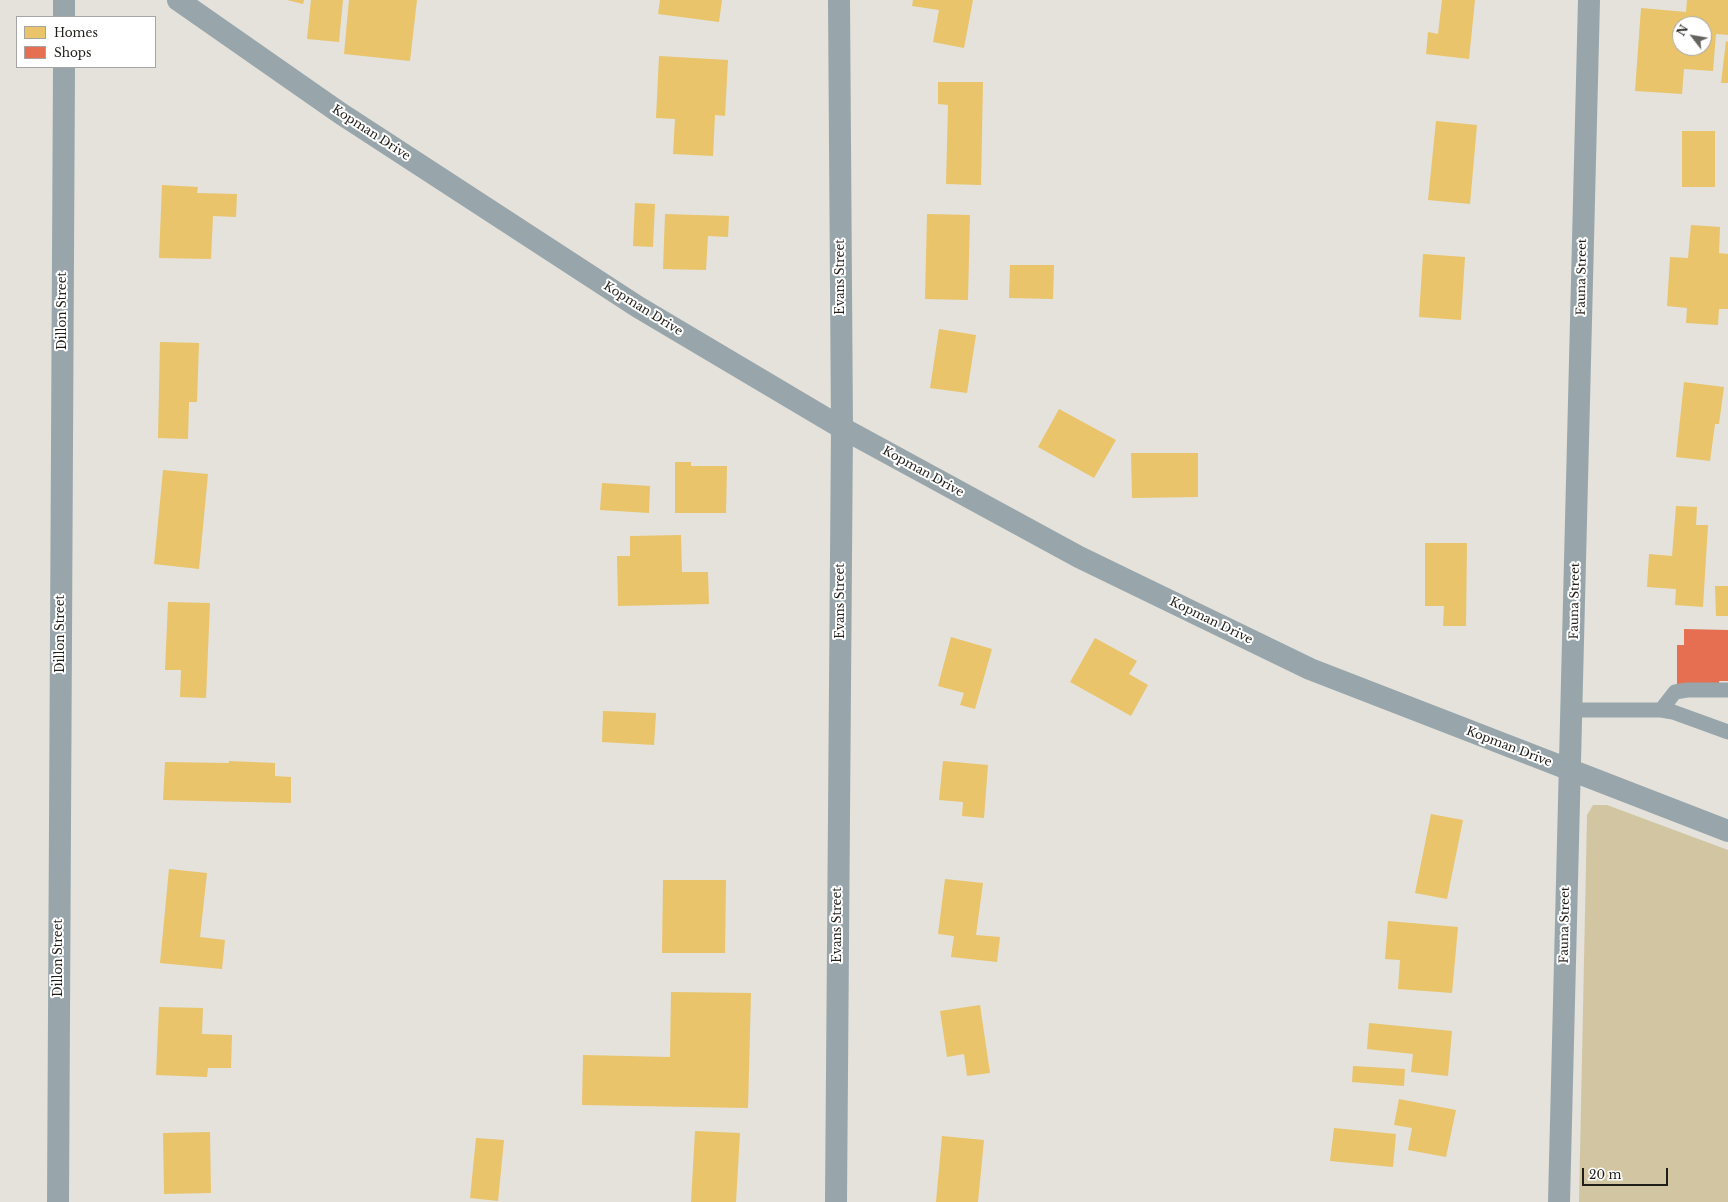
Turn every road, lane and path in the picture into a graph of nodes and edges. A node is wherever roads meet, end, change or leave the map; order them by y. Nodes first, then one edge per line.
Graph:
1 (64, 0) edge
2 (178, 0) edge
3 (838, 0) edge
4 (1589, 0) edge
5 (64, 16) edge
6 (64, 68) edge
7 (842, 428) junction
8 (1728, 690) edge
9 (1572, 710) junction
10 (1661, 710) junction
11 (1728, 732) edge
12 (1569, 770) junction
13 (1728, 832) edge
14 (58, 1202) edge
15 (836, 1202) edge
16 (1559, 1202) edge

1 - 5 street
2 - 7 street, Kopman Drive
3 - 7 street, Evans Street
4 - 9 street, Fauna Street
6 - 14 street, Dillon Street
7 - 12 street, Kopman Drive
7 - 15 street, Evans Street
8 - 10 lane
9 - 10 lane
9 - 12 street, Fauna Street
10 - 11 lane
12 - 13 street, Kopman Drive
12 - 16 street, Fauna Street

